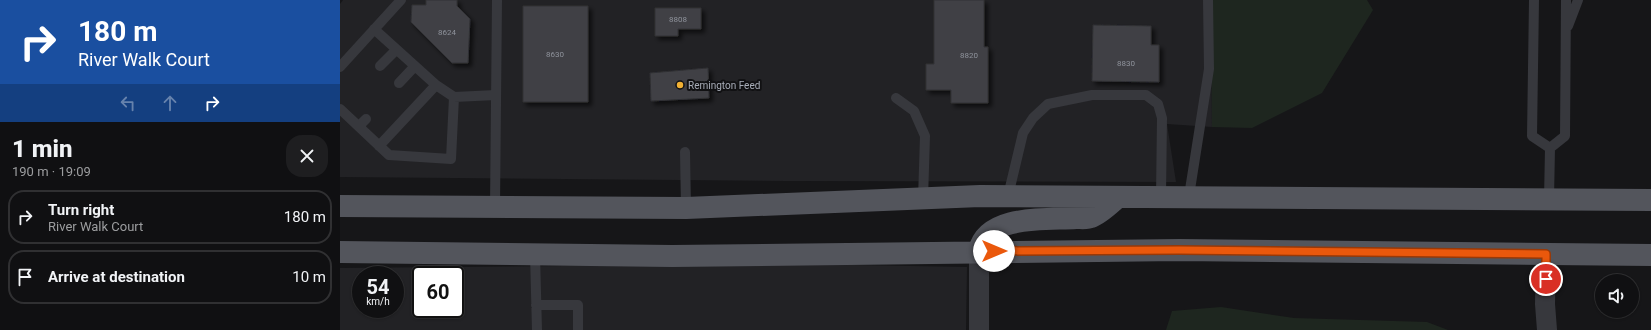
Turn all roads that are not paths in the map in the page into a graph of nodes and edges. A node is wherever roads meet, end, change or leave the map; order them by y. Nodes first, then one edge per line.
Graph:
1 (401, 0) edge
2 (498, 0) edge
3 (1208, 0) edge
4 (1534, 0) edge
5 (1566, 0) edge
6 (1578, 0) edge
7 (374, 29) junction
8 (1566, 31) junction
9 (396, 50) junction
10 (380, 66) dead end
11 (415, 66) junction
12 (340, 67) edge
13 (399, 83) dead end
14 (436, 85) junction
15 (496, 96) junction
16 (454, 97) junction
17 (896, 98) dead end
18 (342, 106) edge
19 (379, 146) junction
20 (1550, 148) junction
21 (685, 152) dead end
22 (1008, 196) junction
23 (1161, 196) junction
24 (1189, 196) junction
25 (1118, 197) junction
26 (923, 199) junction
27 (1549, 199) junction
28 (1651, 200) edge
29 (340, 206) edge
30 (495, 207) junction
31 (686, 208) junction
32 (979, 251) junction
33 (340, 252) edge
34 (536, 254) junction
35 (1546, 254) junction
36 (1651, 255) edge
37 (536, 305) junction
38 (536, 330) edge
39 (578, 330) edge
40 (979, 330) edge
41 (1547, 330) edge

1 - 7 lane
2 - 15 lane
3 - 24 lane
4 - 20 lane
5 - 8 lane
6 - 8 lane
7 - 9 lane
7 - 12 lane
8 - 20 lane
9 - 10 lane
9 - 11 lane
11 - 13 lane
11 - 14 lane
14 - 16 lane
14 - 19 lane
15 - 16 lane
15 - 30 lane
16 - 19 lane
17 - 26 lane
18 - 19 lane
20 - 27 lane
21 - 31 lane
22 - 23 lane
22 - 25 main road
22 - 26 main road
23 - 24 main road
23 - 25 main road
24 - 27 main road
25 - 32 main road
26 - 31 main road
27 - 28 main road
29 - 30 main road
30 - 31 main road
32 - 34 main road
32 - 35 main road
32 - 40 street
33 - 34 main road
34 - 37 lane
35 - 36 main road
35 - 41 street
37 - 38 lane
37 - 39 lane

